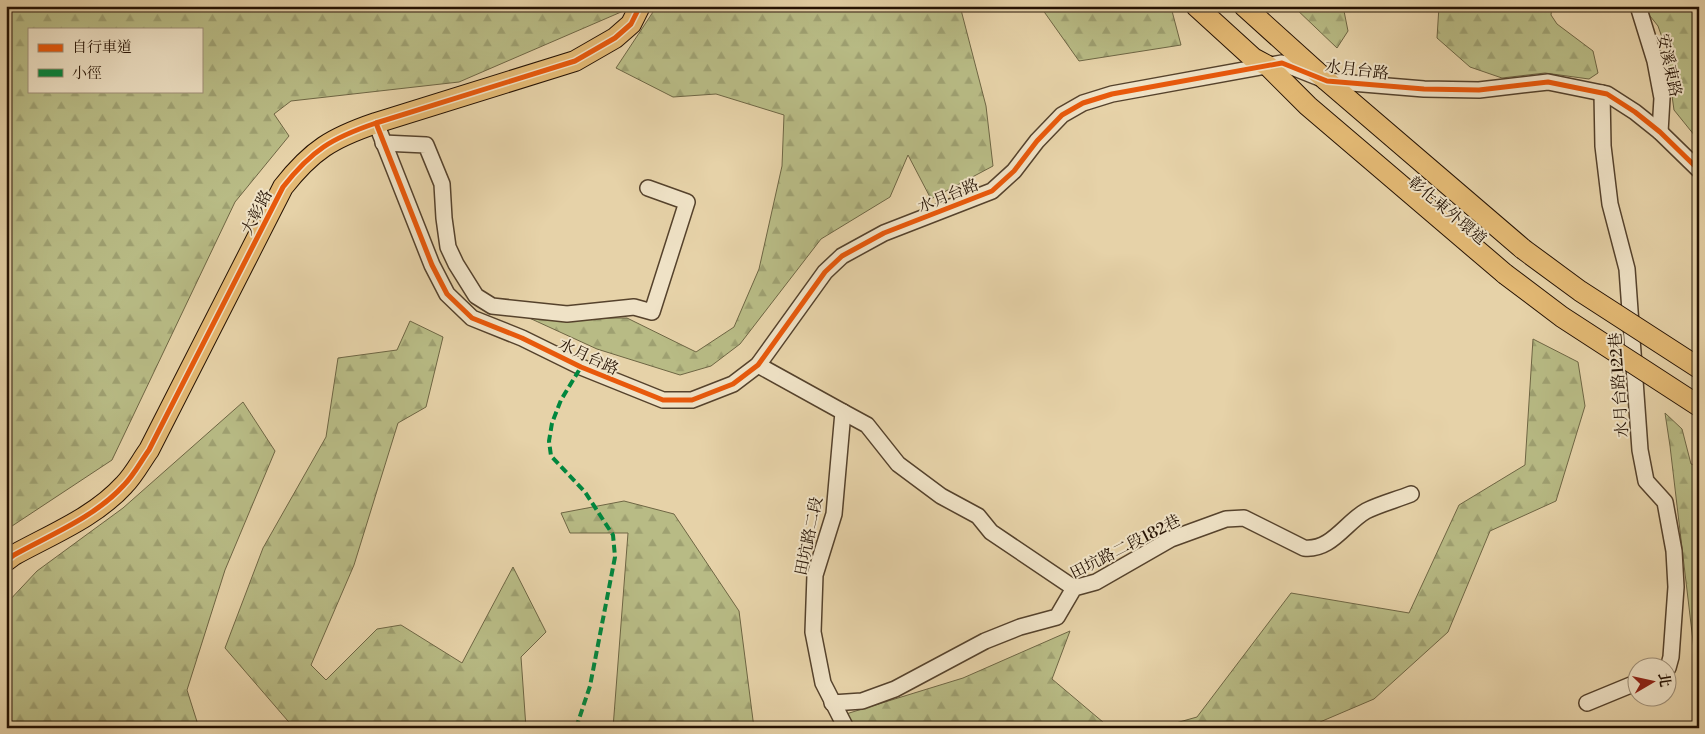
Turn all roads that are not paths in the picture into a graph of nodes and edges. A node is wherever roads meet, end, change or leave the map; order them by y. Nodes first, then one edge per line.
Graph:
1 (640, 6) edge
2 (1244, 6) edge
3 (1263, 6) edge
4 (1638, 6) edge
5 (1204, 8) edge
6 (1275, 65) junction
7 (1327, 81) junction
8 (1351, 83) junction
9 (1602, 93) junction
10 (376, 123) junction
11 (1660, 132) junction
12 (383, 143) junction
13 (1699, 170) edge
14 (648, 188) dead end
15 (1518, 256) junction
16 (1699, 354) edge
17 (758, 365) junction
18 (1699, 368) edge
19 (1699, 392) edge
20 (1699, 406) edge
21 (842, 412) junction
22 (1411, 494) dead end
23 (6, 562) edge
24 (1074, 588) junction
25 (1671, 656) edge
26 (1628, 686) edge
27 (832, 703) junction
28 (1587, 703) dead end
29 (846, 728) edge

1 - 10 main road, 大彰路
2 - 7 main road, 彰化東外環道
3 - 8 main road
4 - 11 street, 安溪東路
5 - 6 main road, 彰化東外環道
6 - 7 street, 水月台路
6 - 15 main road, 彰化東外環道
6 - 17 street, 水月台路
7 - 8 street, 水月台路
7 - 15 main road, 彰化東外環道
8 - 9 street, 水月台路
8 - 15 main road
9 - 11 street, 水月台路
9 - 25 street, 水月台路122巷
10 - 12 street, 水月台路
10 - 23 main road, 大彰路
11 - 13 street, 水月台路
12 - 14 street
12 - 17 street, 水月台路
15 - 16 main road
15 - 18 main road, 彰化東外環道, bridge
15 - 19 main road, 彰化東外環道
15 - 20 main road, bridge
17 - 21 street
21 - 24 street
21 - 27 street, 田坑路二段
22 - 24 street, 田坑路二段182巷
24 - 27 street, 田坑路二段182巷
26 - 28 street
27 - 29 street, 田坑路二段

